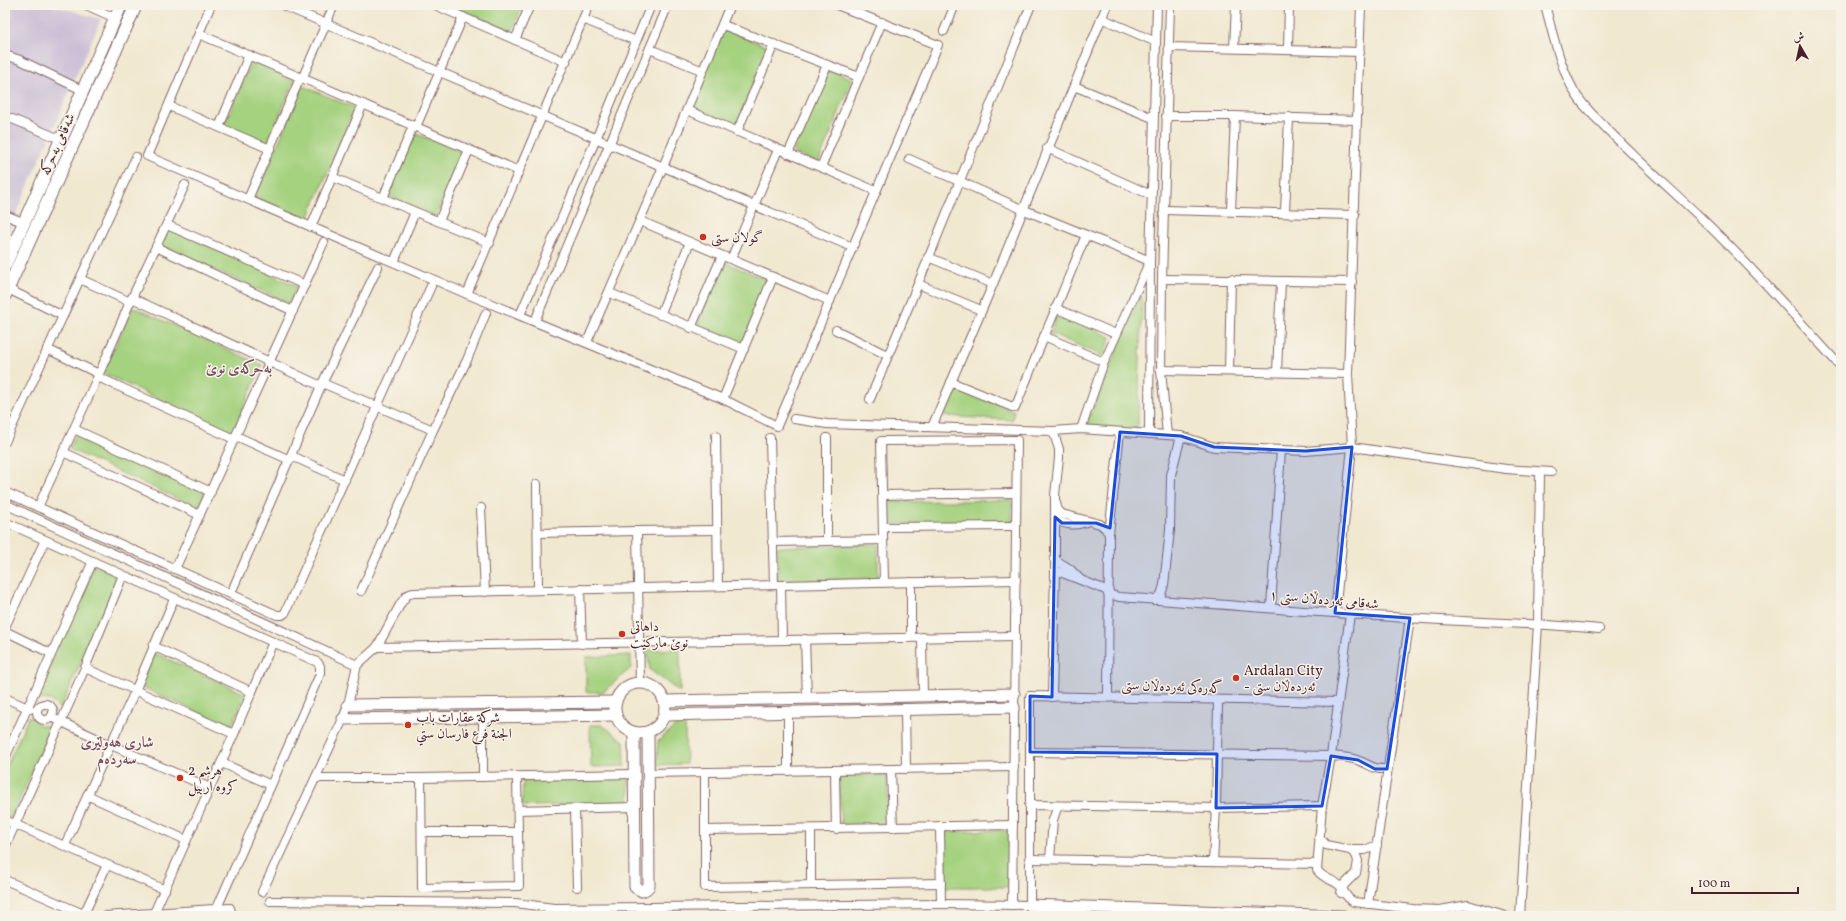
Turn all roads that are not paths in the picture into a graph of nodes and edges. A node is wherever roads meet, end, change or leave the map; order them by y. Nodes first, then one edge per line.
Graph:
1 (86, 5) edge
2 (121, 5) edge
3 (136, 5) edge
4 (211, 5) edge
5 (282, 5) edge
6 (334, 5) edge
7 (435, 5) edge
8 (530, 5) edge
9 (589, 5) edge
10 (651, 5) edge
11 (668, 5) edge
12 (730, 5) edge
13 (837, 5) edge
14 (955, 5) edge
15 (1031, 5) edge
16 (1107, 5) edge
17 (1157, 5) edge
18 (1170, 5) edge
19 (1236, 5) edge
20 (1289, 5) edge
21 (1361, 5) edge
22 (1546, 5) edge
23 (448, 8) edge
24 (463, 17) junction
25 (115, 18) junction
26 (1101, 18) junction
27 (584, 19) junction
28 (882, 22) junction
29 (326, 24) junction
30 (723, 24) junction
31 (944, 31) dead end
32 (199, 34) junction
33 (515, 40) junction
34 (636, 41) junction
35 (1156, 42) junction
36 (774, 44) junction
37 (1169, 47) junction
38 (1234, 48) junction
39 (650, 49) junction
40 (1288, 50) junction
41 (1360, 52) junction
42 (249, 55) junction
43 (6, 58) edge
44 (566, 62) junction
45 (827, 65) junction
46 (703, 71) junction
47 (439, 73) junction
48 (860, 77) junction
49 (301, 79) junction
50 (1074, 86) junction
51 (82, 90) junction
52 (363, 104) junction
53 (169, 106) junction
54 (687, 110) junction
55 (5, 116) edge
56 (1166, 116) junction
57 (1235, 116) junction
58 (543, 117) junction
59 (1289, 117) junction
60 (1153, 118) junction
61 (1356, 120) junction
62 (415, 126) junction
63 (219, 127) junction
64 (738, 132) junction
65 (596, 139) junction
66 (58, 143) junction
67 (609, 145) junction
68 (1047, 148) junction
69 (270, 149) junction
70 (469, 150) junction
71 (778, 150) junction
72 (1152, 150) junction
73 (1165, 151) junction
74 (70, 153) junction
75 (788, 154) junction
76 (136, 157) dead end
77 (908, 159) dead end
78 (821, 167) junction
79 (663, 168) junction
80 (47, 170) junction
81 (520, 171) junction
82 (59, 175) junction
83 (332, 177) junction
84 (959, 180) junction
85 (184, 185) dead end
86 (876, 190) junction
87 (1151, 195) junction
88 (383, 198) junction
89 (248, 199) junction
90 (754, 206) junction
91 (1022, 209) junction
92 (1164, 210) junction
93 (1231, 211) junction
94 (415, 212) junction
95 (1285, 212) junction
96 (5, 214) edge
97 (1355, 215) junction
98 (439, 221) junction
99 (640, 221) junction
100 (25, 223) junction
101 (167, 225) junction
102 (310, 227) junction
103 (1086, 235) junction
104 (324, 242) dead end
105 (690, 242) junction
106 (490, 243) junction
107 (156, 247) junction
108 (852, 247) junction
109 (722, 256) junction
110 (928, 257) junction
111 (730, 259) junction
112 (1150, 261) junction
113 (394, 262) junction
114 (5, 265) edge
115 (378, 267) dead end
116 (774, 277) junction
117 (80, 279) junction
118 (1162, 279) junction
119 (1231, 279) junction
120 (1281, 281) junction
121 (1352, 282) junction
122 (918, 284) junction
123 (993, 284) junction
124 (305, 285) junction
125 (431, 286) dead end
126 (6, 292) edge
127 (610, 293) junction
128 (467, 294) junction
129 (131, 300) junction
130 (830, 301) junction
131 (1055, 308) junction
132 (981, 310) junction
133 (293, 311) junction
134 (486, 313) dead end
135 (520, 315) junction
136 (660, 315) junction
137 (63, 316) junction
138 (535, 321) junction
139 (691, 328) junction
140 (836, 330) dead end
141 (1116, 334) junction
142 (1044, 336) junction
143 (587, 342) junction
144 (47, 349) junction
145 (744, 349) junction
146 (887, 355) junction
147 (270, 361) junction
148 (1104, 362) junction
149 (1841, 367) edge
150 (1161, 370) junction
151 (1229, 371) junction
152 (1277, 372) junction
153 (1348, 374) junction
154 (99, 376) junction
155 (951, 382) junction
156 (322, 385) junction
157 (723, 399) junction
158 (870, 399) dead end
159 (377, 406) junction
160 (794, 419) dead end
161 (932, 427) junction
162 (74, 429) junction
163 (1081, 429) junction
164 (433, 430) junction
165 (1053, 431) junction
166 (1120, 432) junction
167 (1149, 434) junction
168 (1167, 435) junction
169 (716, 436) dead end
170 (1181, 436) junction
171 (235, 437) junction
172 (770, 438) dead end
173 (827, 438) dead end
174 (5, 442) edge
175 (1352, 447) junction
176 (1281, 450) junction
177 (63, 452) junction
178 (291, 458) junction
179 (1540, 472) junction
180 (1551, 472) dead end
181 (345, 480) junction
182 (536, 484) dead end
183 (5, 492) edge
184 (211, 492) junction
185 (1016, 493) junction
186 (882, 495) junction
187 (1055, 500) junction
188 (5, 504) edge
189 (38, 507) junction
190 (481, 508) dead end
191 (200, 515) junction
192 (1055, 517) junction
193 (5, 522) edge
194 (1087, 522) junction
195 (1016, 526) junction
196 (883, 527) junction
197 (717, 530) junction
198 (637, 531) junction
199 (538, 532) junction
200 (1109, 534) junction
201 (45, 540) junction
202 (883, 540) junction
203 (827, 541) junction
204 (772, 542) junction
205 (1054, 559) junction
206 (93, 561) junction
207 (176, 569) junction
208 (1055, 570) junction
209 (123, 576) junction
210 (1016, 580) junction
211 (1082, 581) junction
212 (884, 582) junction
213 (911, 582) junction
214 (777, 585) junction
215 (718, 586) junction
216 (639, 588) junction
217 (580, 589) junction
218 (538, 590) junction
219 (361, 591) dead end
220 (485, 592) junction
221 (231, 593) junction
222 (1108, 594) junction
223 (174, 598) junction
224 (1154, 600) junction
225 (1271, 607) junction
226 (1335, 613) junction
227 (1350, 614) junction
228 (1410, 618) junction
229 (1538, 624) junction
230 (5, 628) edge
231 (1599, 629) dead end
232 (5, 631) edge
233 (1015, 636) junction
234 (911, 637) junction
235 (922, 637) junction
236 (782, 640) junction
237 (805, 640) junction
238 (273, 642) junction
239 (639, 642) junction
240 (582, 644) junction
241 (153, 646) junction
242 (377, 647) junction
243 (50, 653) junction
244 (357, 665) junction
245 (85, 668) junction
246 (640, 683) junction
247 (135, 691) junction
248 (252, 692) junction
249 (1014, 694) junction
250 (923, 695) junction
251 (1052, 697) junction
252 (1108, 697) junction
253 (5, 698) edge
254 (806, 698) junction
255 (1218, 700) junction
256 (665, 701) junction
257 (616, 702) junction
258 (1338, 702) junction
259 (348, 705) junction
260 (1014, 707) junction
261 (26, 708) junction
262 (905, 710) junction
263 (36, 711) junction
264 (788, 712) junction
265 (616, 715) junction
266 (665, 715) junction
267 (483, 716) junction
268 (51, 717) junction
269 (343, 719) junction
270 (60, 721) junction
271 (648, 732) junction
272 (634, 733) junction
273 (234, 734) junction
274 (111, 745) junction
275 (1030, 752) junction
276 (1217, 754) junction
277 (5, 756) edge
278 (1331, 756) junction
279 (222, 763) junction
280 (1014, 767) junction
281 (906, 769) junction
282 (1387, 769) junction
283 (891, 770) junction
284 (788, 771) junction
285 (835, 771) junction
286 (648, 773) junction
287 (705, 773) junction
288 (634, 774) junction
289 (483, 777) junction
290 (517, 777) junction
291 (316, 778) junction
292 (421, 778) junction
293 (271, 785) junction
294 (210, 788) junction
295 (87, 796) junction
296 (1029, 805) junction
297 (1061, 806) junction
298 (1322, 806) junction
299 (634, 807) junction
300 (1216, 808) junction
301 (575, 809) junction
302 (518, 810) junction
303 (5, 820) edge
304 (15, 824) junction
305 (1013, 825) junction
306 (940, 826) junction
307 (893, 828) junction
308 (811, 829) junction
309 (836, 829) junction
310 (705, 830) junction
311 (422, 832) junction
312 (518, 832) junction
313 (1319, 837) junction
314 (186, 840) junction
315 (65, 845) junction
316 (1377, 845) junction
317 (5, 847) edge
318 (1350, 850) junction
319 (1029, 859) junction
320 (1050, 859) junction
321 (1213, 862) junction
322 (1317, 864) junction
323 (1374, 864) junction
324 (107, 865) junction
325 (1356, 873) junction
326 (5, 880) edge
327 (941, 883) junction
328 (812, 884) junction
329 (577, 887) dead end
330 (165, 890) junction
331 (262, 892) dead end
332 (1342, 892) junction
333 (270, 901) dead end
334 (941, 904) junction
335 (1368, 904) junction
336 (1012, 905) junction
337 (1030, 905) junction
338 (217, 908) junction
339 (554, 912) edge
340 (154, 913) junction
341 (85, 916) edge
342 (106, 916) edge
343 (232, 916) edge
344 (1343, 916) edge
345 (1505, 916) edge
346 (1520, 916) edge

1 - 25 street
2 - 25 main road, شەقامی بەحرکە
3 - 74 main road, شەقامی بەحرکە
4 - 32 street
5 - 29 street
6 - 29 street
7 - 23 street
8 - 33 street
9 - 27 street
10 - 34 street
11 - 39 street
12 - 30 street
13 - 28 street
14 - 31 street
15 - 84 street
16 - 26 street
17 - 35 street
18 - 37 street
19 - 38 street
20 - 40 street
21 - 41 street
22 - 149 street
23 - 24 street
24 - 33 street
24 - 47 street
25 - 51 main road, شەقامی بەحرکە
26 - 35 street
26 - 50 street
27 - 34 street
27 - 44 street
28 - 48 street
28 - 86 street
29 - 47 street
29 - 49 street
30 - 36 street
30 - 46 street
32 - 42 street
32 - 53 street
33 - 44 street
34 - 65 street
35 - 60 street
36 - 45 street
36 - 64 street
37 - 38 street
37 - 56 street
38 - 40 street
39 - 46 street
39 - 67 street
40 - 41 street
41 - 61 street
42 - 49 street
42 - 63 street
43 - 51 street
44 - 58 street
45 - 48 street
45 - 75 street
46 - 54 street
47 - 58 street
47 - 62 street
48 - 78 street
49 - 52 street
49 - 69 street
50 - 60 street
50 - 68 street
51 - 66 main road, شەقامی بەحرکە
52 - 62 street
52 - 83 street
53 - 63 street
53 - 89 street
54 - 64 street
54 - 79 street
55 - 66 street
56 - 57 street
56 - 73 street
57 - 59 street
57 - 93 street
58 - 65 street
58 - 81 street
59 - 61 street
59 - 95 street
60 - 72 street
61 - 97 street
62 - 70 street
62 - 88 street
63 - 69 street
64 - 71 street
65 - 67 street
65 - 135 street
66 - 74 main road
66 - 80 main road, شەقامی بەحرکە
67 - 79 street
67 - 138 street
68 - 87 street
68 - 91 street
69 - 89 street
70 - 81 street
70 - 98 street
71 - 75 street
71 - 90 street
72 - 73 street
72 - 87 street
73 - 92 street
74 - 82 main road, شەقامی بەحرکە
75 - 78 street
76 - 117 street
77 - 84 street
78 - 86 street
79 - 90 street
79 - 99 street
80 - 82 main road
80 - 100 main road, شەقامی بەحرکە
81 - 106 street
82 - 126 main road, شەقامی بەحرکە
83 - 88 street
83 - 102 street
84 - 91 street
84 - 110 street
85 - 101 street
86 - 108 street
87 - 112 street
88 - 94 street
89 - 102 street
90 - 108 street
90 - 111 street
91 - 103 street
91 - 123 street
92 - 93 street
92 - 118 street
93 - 95 street
94 - 98 street
94 - 113 street
95 - 97 street
96 - 100 street
97 - 121 street
98 - 106 street
99 - 105 street
99 - 127 street
100 - 114 main road, شەقامی بەحرکە
101 - 107 street
101 - 124 street
102 - 113 street
103 - 112 street
103 - 131 street
104 - 124 street
105 - 109 street
105 - 136 street
106 - 128 street
107 - 129 street
107 - 133 street
108 - 130 street
109 - 111 street
109 - 139 street
110 - 122 street
110 - 123 street
111 - 116 street
112 - 141 street
112 - 167 street
113 - 128 street
115 - 156 street
116 - 130 street
116 - 145 street
117 - 129 street
117 - 137 street
118 - 119 street
118 - 150 street
119 - 120 street
119 - 151 street
120 - 121 street
120 - 152 street
121 - 153 street
122 - 132 street
122 - 146 street
123 - 132 street
124 - 133 street
125 - 159 street
126 - 137 street
127 - 136 street
127 - 143 street
128 - 135 street
129 - 147 street
129 - 154 street
130 - 157 street
131 - 141 street
131 - 142 street
132 - 155 street
133 - 147 street
134 - 164 street
135 - 138 street
136 - 139 street
137 - 144 street
138 - 143 street
139 - 145 street
140 - 146 street
141 - 148 street
142 - 148 street
142 - 155 street
143 - 157 street
144 - 154 street
144 - 174 street
145 - 157 street
146 - 158 street
147 - 156 street
147 - 171 street
148 - 163 street
150 - 151 street
150 - 168 street
151 - 152 street
152 - 153 street
153 - 175 street
154 - 162 street
154 - 171 street
155 - 161 street
156 - 159 street
156 - 178 street
159 - 164 street
159 - 181 street
160 - 161 street
161 - 165 street
162 - 177 street
162 - 184 street
163 - 165 street
163 - 166 street
164 - 219 street
165 - 187 street
166 - 167 street
166 - 200 street
167 - 168 street
168 - 170 street
169 - 197 street
170 - 176 street
170 - 224 street
171 - 178 street
171 - 184 street
172 - 204 street
173 - 203 street
175 - 176 street
175 - 179 street
175 - 226 street
176 - 225 street
177 - 189 street
177 - 191 street
178 - 181 street
178 - 221 street
179 - 180 street
179 - 229 street
181 - 221 street
182 - 199 street
183 - 189 street
184 - 191 street
185 - 186 street
185 - 186 street
185 - 195 street
186 - 196 street
187 - 192 street
187 - 194 street
188 - 244 street
189 - 207 street
190 - 220 street
191 - 207 street
192 - 194 street
192 - 205 street
193 - 201 street
194 - 200 street
195 - 196 street
195 - 210 street
196 - 202 street
197 - 198 street
197 - 215 street
198 - 199 street
198 - 216 street
199 - 218 street
200 - 222 street
201 - 206 street
201 - 230 street
202 - 203 street
202 - 212 street
203 - 204 street
204 - 214 street
205 - 208 street
205 - 211 street
206 - 209 street
206 - 243 street
207 - 221 street
208 - 211 street, شەقامی ئەردەڵان ستی ١
208 - 251 street
209 - 223 street
209 - 245 street
210 - 213 street
210 - 233 street
211 - 222 street, شەقامی ئەردەڵان ستی ١
212 - 213 street
212 - 214 street
213 - 234 street
214 - 215 street
214 - 236 street
215 - 216 street
216 - 217 street
216 - 239 street
217 - 218 street
217 - 240 street
218 - 220 street
220 - 242 street
222 - 224 street, شەقامی ئەردەڵان ستی ١
222 - 252 street
223 - 238 street
223 - 241 street
224 - 225 street, شەقامی ئەردەڵان ستی ١
225 - 226 street, شەقامی ئەردەڵان ستی ١
226 - 227 street, شەقامی ئەردەڵان ستی ١
227 - 228 street, شەقامی ئەردەڵان ستی ١
227 - 258 street
228 - 229 street, شەقامی ئەردەڵان ستی ١
228 - 282 street
229 - 231 street, شەقامی ئەردەڵان ستی ١
229 - 346 street
232 - 243 street
233 - 235 street
233 - 249 street
234 - 235 street
234 - 237 street
235 - 250 street
236 - 237 street
236 - 239 street
237 - 254 street
238 - 248 street
238 - 293 street
239 - 240 street
239 - 246 street
240 - 242 street
241 - 247 street
241 - 248 street
242 - 244 street
243 - 261 street
244 - 259 street
245 - 247 street
245 - 270 street
246 - 256 street
246 - 257 street
247 - 273 street
247 - 274 street
248 - 273 street
249 - 250 street
249 - 260 street
250 - 254 street
251 - 252 street, گەرەکی ئەردەڵان ستی
251 - 275 street, گەرەکی ئەردەڵان ستی
252 - 255 street, گەرەکی ئەردەڵان ستی
253 - 261 street
254 - 256 street
255 - 258 street, گەرەکی ئەردەڵان ستی
255 - 276 street
256 - 266 street
257 - 259 street
257 - 265 street
258 - 278 street
259 - 269 street
260 - 262 street
260 - 280 street
261 - 263 street
261 - 277 street
262 - 264 street
262 - 281 street
263 - 268 street
263 - 268 street
264 - 266 street
264 - 284 street
265 - 267 street
265 - 272 street
266 - 271 street
267 - 269 street
267 - 289 street
268 - 270 street
269 - 291 street
270 - 274 street
270 - 304 street
271 - 272 street
271 - 286 street
272 - 288 street
273 - 279 street
274 - 294 street
274 - 295 street
275 - 276 street
275 - 296 street
276 - 278 street
276 - 300 street
278 - 282 street
278 - 298 street
279 - 293 street
279 - 294 street
280 - 281 street
280 - 305 street
281 - 283 street
282 - 316 street
283 - 285 street
283 - 307 street
284 - 285 street
284 - 287 street
285 - 309 street
286 - 287 street
286 - 299 street
287 - 310 street
288 - 290 street
288 - 299 street
289 - 290 street
289 - 292 street
290 - 302 street
291 - 292 street
291 - 331 street
292 - 311 street
293 - 338 street
294 - 314 street
295 - 314 street
295 - 315 street
296 - 297 street
296 - 319 street
297 - 300 street
297 - 320 street
298 - 300 street
298 - 313 street
299 - 301 street
300 - 321 street
301 - 302 street
301 - 329 street
302 - 312 street
303 - 304 street
304 - 315 street
304 - 317 street
305 - 306 street
305 - 336 street
306 - 307 street
306 - 327 street
307 - 309 street
308 - 309 street
308 - 310 street
308 - 328 street
310 - 328 street
311 - 312 street
311 - 312 street
313 - 318 street
313 - 322 street
314 - 330 street
315 - 324 street
316 - 318 street
316 - 323 street
318 - 325 street
319 - 320 street
319 - 337 street
320 - 321 street
321 - 322 street
322 - 332 street
323 - 325 street
323 - 335 street
324 - 330 street
324 - 341 street
325 - 332 street
326 - 341 street
327 - 328 street
327 - 334 street
330 - 340 street
332 - 335 street
333 - 339 street
334 - 336 street
334 - 339 street
335 - 345 street
336 - 337 street
337 - 344 street
338 - 340 street
338 - 343 street
340 - 342 street

